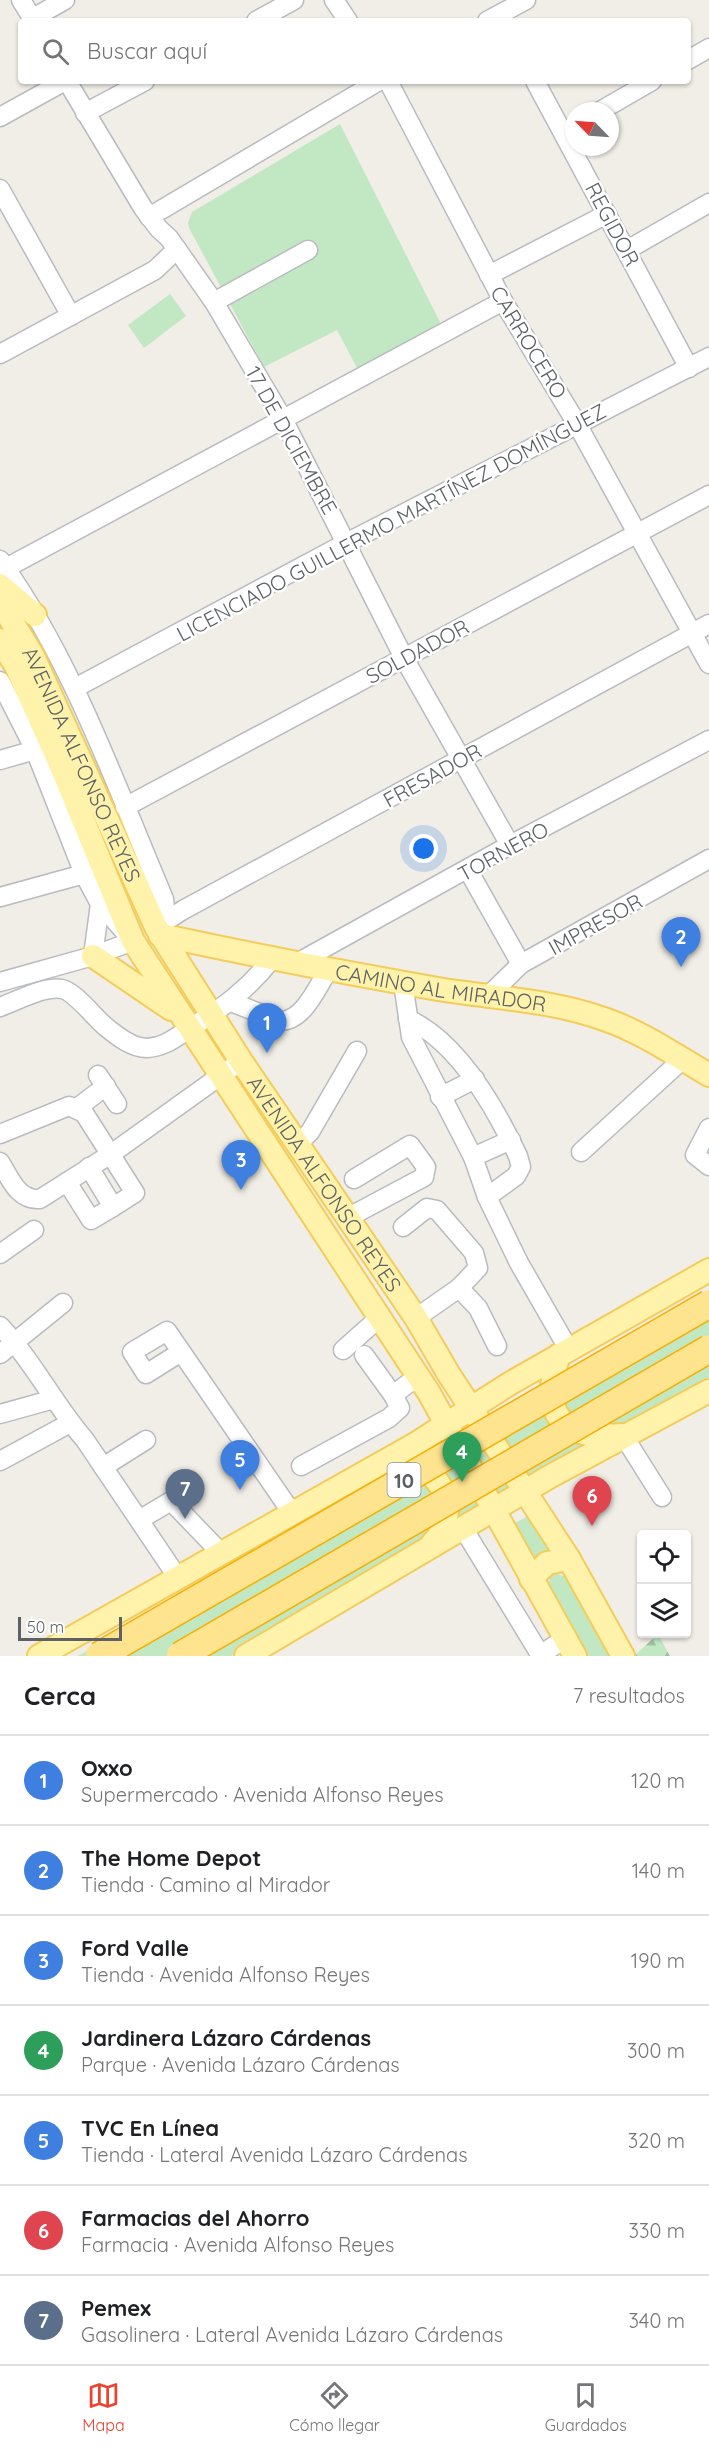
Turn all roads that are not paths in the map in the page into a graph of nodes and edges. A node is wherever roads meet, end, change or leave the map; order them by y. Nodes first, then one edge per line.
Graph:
1 (21, 0) edge
2 (65, 0) edge
3 (294, 0) edge
4 (334, 0) edge
5 (526, 0) edge
6 (493, 14) edge
7 (32, 18) edge
8 (36, 18) edge
9 (261, 18) edge
10 (346, 18) edge
11 (709, 48) edge
12 (691, 58) edge
13 (60, 84) edge
14 (68, 84) edge
15 (139, 84) edge
16 (374, 84) edge
17 (390, 84) edge
18 (537, 84) edge
19 (647, 84) edge
20 (616, 102) edge
21 (85, 113) junction
22 (0, 117) edge
23 (565, 123) edge
24 (581, 156) edge
25 (0, 189) edge
26 (709, 203) edge
27 (607, 214) junction
28 (149, 217) junction
29 (177, 249) junction
30 (308, 250) dead end
31 (627, 250) junction
32 (489, 275) junction
33 (503, 301) junction
34 (214, 302) junction
35 (71, 316) junction
36 (0, 354) edge
37 (709, 357) edge
38 (689, 368) junction
39 (283, 419) junction
40 (578, 424) junction
41 (709, 495) edge
42 (637, 533) junction
43 (348, 542) junction
44 (2, 571) edge
45 (0, 602) edge
46 (35, 615) joint
47 (709, 624) edge
48 (691, 634) junction
49 (0, 640) edge
50 (404, 658) junction
51 (709, 664) edge
52 (0, 681) edge
53 (75, 688) junction
54 (709, 740) edge
55 (35, 750) junction
56 (460, 759) junction
57 (0, 760) edge
58 (125, 807) junction
59 (510, 845) junction
60 (709, 861) edge
61 (468, 870) junction
62 (84, 874) junction
63 (0, 897) edge
64 (100, 904) junction
65 (158, 931) junction
66 (134, 941) junction
67 (93, 956) junction
68 (272, 959) junction
69 (297, 963) junction
70 (521, 964) junction
71 (46, 968) junction
72 (329, 969) junction
73 (0, 982) edge
74 (403, 983) junction
75 (51, 989) junction
76 (487, 997) junction
77 (231, 1002) junction
78 (0, 1007) edge
79 (212, 1017) junction
80 (408, 1019) junction
81 (185, 1021) junction
82 (357, 1051) dead end
83 (682, 1059) junction
84 (241, 1061) junction
85 (709, 1075) edge
86 (220, 1076) junction
87 (474, 1079) junction
88 (440, 1096) junction
89 (117, 1104) dead end
90 (77, 1108) junction
91 (709, 1128) edge
92 (0, 1134) edge
93 (511, 1140) junction
94 (298, 1144) junction
95 (581, 1152) dead end
96 (111, 1154) junction
97 (473, 1156) junction
98 (0, 1162) edge
99 (709, 1166) edge
100 (89, 1167) junction
101 (354, 1179) dead end
102 (67, 1182) junction
103 (487, 1197) junction
104 (113, 1207) junction
105 (349, 1217) junction
106 (404, 1227) dead end
107 (34, 1230) dead end
108 (0, 1254) edge
109 (709, 1270) edge
110 (459, 1288) junction
111 (63, 1303) dead end
112 (709, 1304) edge
113 (380, 1317) junction
114 (416, 1318) junction
115 (0, 1326) edge
116 (14, 1340) junction
117 (497, 1346) dead end
118 (709, 1349) edge
119 (343, 1350) dead end
120 (182, 1352) dead end
121 (564, 1353) junction
122 (0, 1354) edge
123 (364, 1355) dead end
124 (448, 1373) junction
125 (424, 1384) junction
126 (509, 1384) junction
127 (709, 1391) edge
128 (393, 1395) junction
129 (54, 1399) junction
130 (471, 1408) junction
131 (0, 1414) edge
132 (70, 1423) junction
133 (446, 1424) junction
134 (623, 1435) junction
135 (146, 1440) dead end
136 (417, 1443) junction
137 (0, 1461) edge
138 (301, 1466) dead end
139 (103, 1467) junction
140 (373, 1467) junction
141 (526, 1492) junction
142 (662, 1497) dead end
143 (492, 1510) junction
144 (292, 1513) junction
145 (139, 1520) junction
146 (463, 1528) junction
147 (424, 1552) junction
148 (221, 1553) junction
149 (569, 1559) junction
150 (178, 1578) junction
151 (531, 1579) junction
152 (571, 1647) edge
153 (39, 1656) edge
154 (99, 1656) edge
155 (180, 1656) edge
156 (246, 1656) edge
157 (623, 1656) edge

1 - 7 street
2 - 8 street
3 - 9 street
4 - 10 street
5 - 6 street
11 - 12 street
13 - 22 street
14 - 21 street, 17 DE DICIEMBRE
15 - 21 street
16 - 28 street
17 - 32 street, CARROCERO
18 - 23 street, REGIDOR
19 - 20 street
21 - 28 street, 17 DE DICIEMBRE
24 - 27 street, REGIDOR
25 - 35 street
26 - 31 street
27 - 31 street, REGIDOR
27 - 32 street
28 - 29 street, 17 DE DICIEMBRE
29 - 34 street, 17 DE DICIEMBRE
29 - 35 street
30 - 34 street
31 - 38 street, REGIDOR
32 - 33 street, CARROCERO
33 - 39 street
33 - 40 street, CARROCERO
34 - 39 street, 17 DE DICIEMBRE
35 - 36 street
37 - 38 street, LICENCIADO GUILLERMO MARTÍNEZ DOMÍNGUEZ
38 - 40 street, LICENCIADO GUILLERMO MARTÍNEZ DOMÍNGUEZ
39 - 43 street, 17 DE DICIEMBRE
39 - 44 street
40 - 42 street, CARROCERO
40 - 43 street, LICENCIADO GUILLERMO MARTÍNEZ DOMÍNGUEZ
41 - 42 street, SOLDADOR
42 - 48 street, CARROCERO
42 - 50 street, SOLDADOR
43 - 50 street, 17 DE DICIEMBRE
43 - 53 street, LICENCIADO GUILLERMO MARTÍNEZ DOMÍNGUEZ
44 - 46 main road
45 - 65 main road, AVENIDA ALFONSO REYES
46 - 53 street
47 - 48 street, FRESADOR
48 - 51 street, CARROCERO
48 - 56 street, FRESADOR
49 - 66 main road, AVENIDA ALFONSO REYES
50 - 56 street, 17 DE DICIEMBRE
50 - 58 street, SOLDADOR
52 - 55 street
53 - 58 street
54 - 59 street, TORNERO
55 - 57 street
55 - 62 street
56 - 59 street, 17 DE DICIEMBRE
56 - 65 street, FRESADOR
58 - 65 street
59 - 61 street, TORNERO
60 - 70 street, IMPRESOR
61 - 69 street, TORNERO
61 - 70 street
62 - 63 street
62 - 64 street
64 - 66 street
64 - 67 street
65 - 66 main road
65 - 68 main road, CAMINO AL MIRADOR
65 - 79 main road, AVENIDA ALFONSO REYES
66 - 67 street
66 - 81 main road, AVENIDA ALFONSO REYES
67 - 71 street
67 - 81 main road
68 - 69 main road, CAMINO AL MIRADOR
68 - 77 street
69 - 72 main road, CAMINO AL MIRADOR
70 - 76 street, IMPRESOR
71 - 73 street
71 - 75 street
72 - 74 main road, CAMINO AL MIRADOR
72 - 77 street
74 - 76 main road, CAMINO AL MIRADOR
74 - 80 street
75 - 78 street
75 - 81 street
76 - 83 main road, CAMINO AL MIRADOR
77 - 79 street
79 - 81 street
79 - 84 main road, AVENIDA ALFONSO REYES
80 - 87 street
80 - 88 street
81 - 86 main road, AVENIDA ALFONSO REYES
82 - 94 street
83 - 85 main road, CAMINO AL MIRADOR
83 - 95 street
84 - 86 street
84 - 94 main road, AVENIDA ALFONSO REYES
86 - 96 street
86 - 113 main road, AVENIDA ALFONSO REYES
87 - 88 street
87 - 93 street
88 - 97 street
89 - 90 street
90 - 92 street
90 - 96 street
91 - 99 street
93 - 97 street
93 - 103 street
94 - 105 main road, AVENIDA ALFONSO REYES
96 - 100 street
96 - 104 street
97 - 103 street
98 - 102 street
100 - 102 street
100 - 104 street
101 - 105 street
102 - 104 street
103 - 121 street
105 - 114 main road, AVENIDA ALFONSO REYES
106 - 110 street
107 - 108 street
109 - 121 main road
110 - 114 street
110 - 117 street
111 - 116 street
112 - 154 highway, 10, bridge
113 - 119 street
113 - 125 main road, AVENIDA ALFONSO REYES
114 - 124 main road, AVENIDA ALFONSO REYES
115 - 116 street
116 - 122 street
116 - 129 street
118 - 155 highway, 10, bridge
120 - 144 street
121 - 126 main road
121 - 134 main road
123 - 128 street
124 - 126 main road
124 - 130 main road, AVENIDA ALFONSO REYES
125 - 128 street
125 - 133 main road, AVENIDA ALFONSO REYES
125 - 136 main road
126 - 130 main road
127 - 134 main road
128 - 138 street
129 - 131 street
129 - 132 street
130 - 133 main road
130 - 141 main road, AVENIDA ALFONSO REYES
132 - 137 street
132 - 139 street
133 - 136 main road
133 - 143 main road, AVENIDA ALFONSO REYES
134 - 141 main road
134 - 142 street
135 - 139 street
136 - 140 main road
139 - 145 street
140 - 144 main road
140 - 147 main road
141 - 143 main road
141 - 149 main road, AVENIDA ALFONSO REYES
143 - 146 main road
143 - 151 main road, AVENIDA ALFONSO REYES
144 - 148 main road
145 - 148 street
145 - 150 street
146 - 147 main road
146 - 152 street
147 - 156 main road
148 - 150 main road
149 - 151 main road
149 - 157 main road, AVENIDA ALFONSO REYES
150 - 153 main road
151 - 152 main road, AVENIDA ALFONSO REYES

